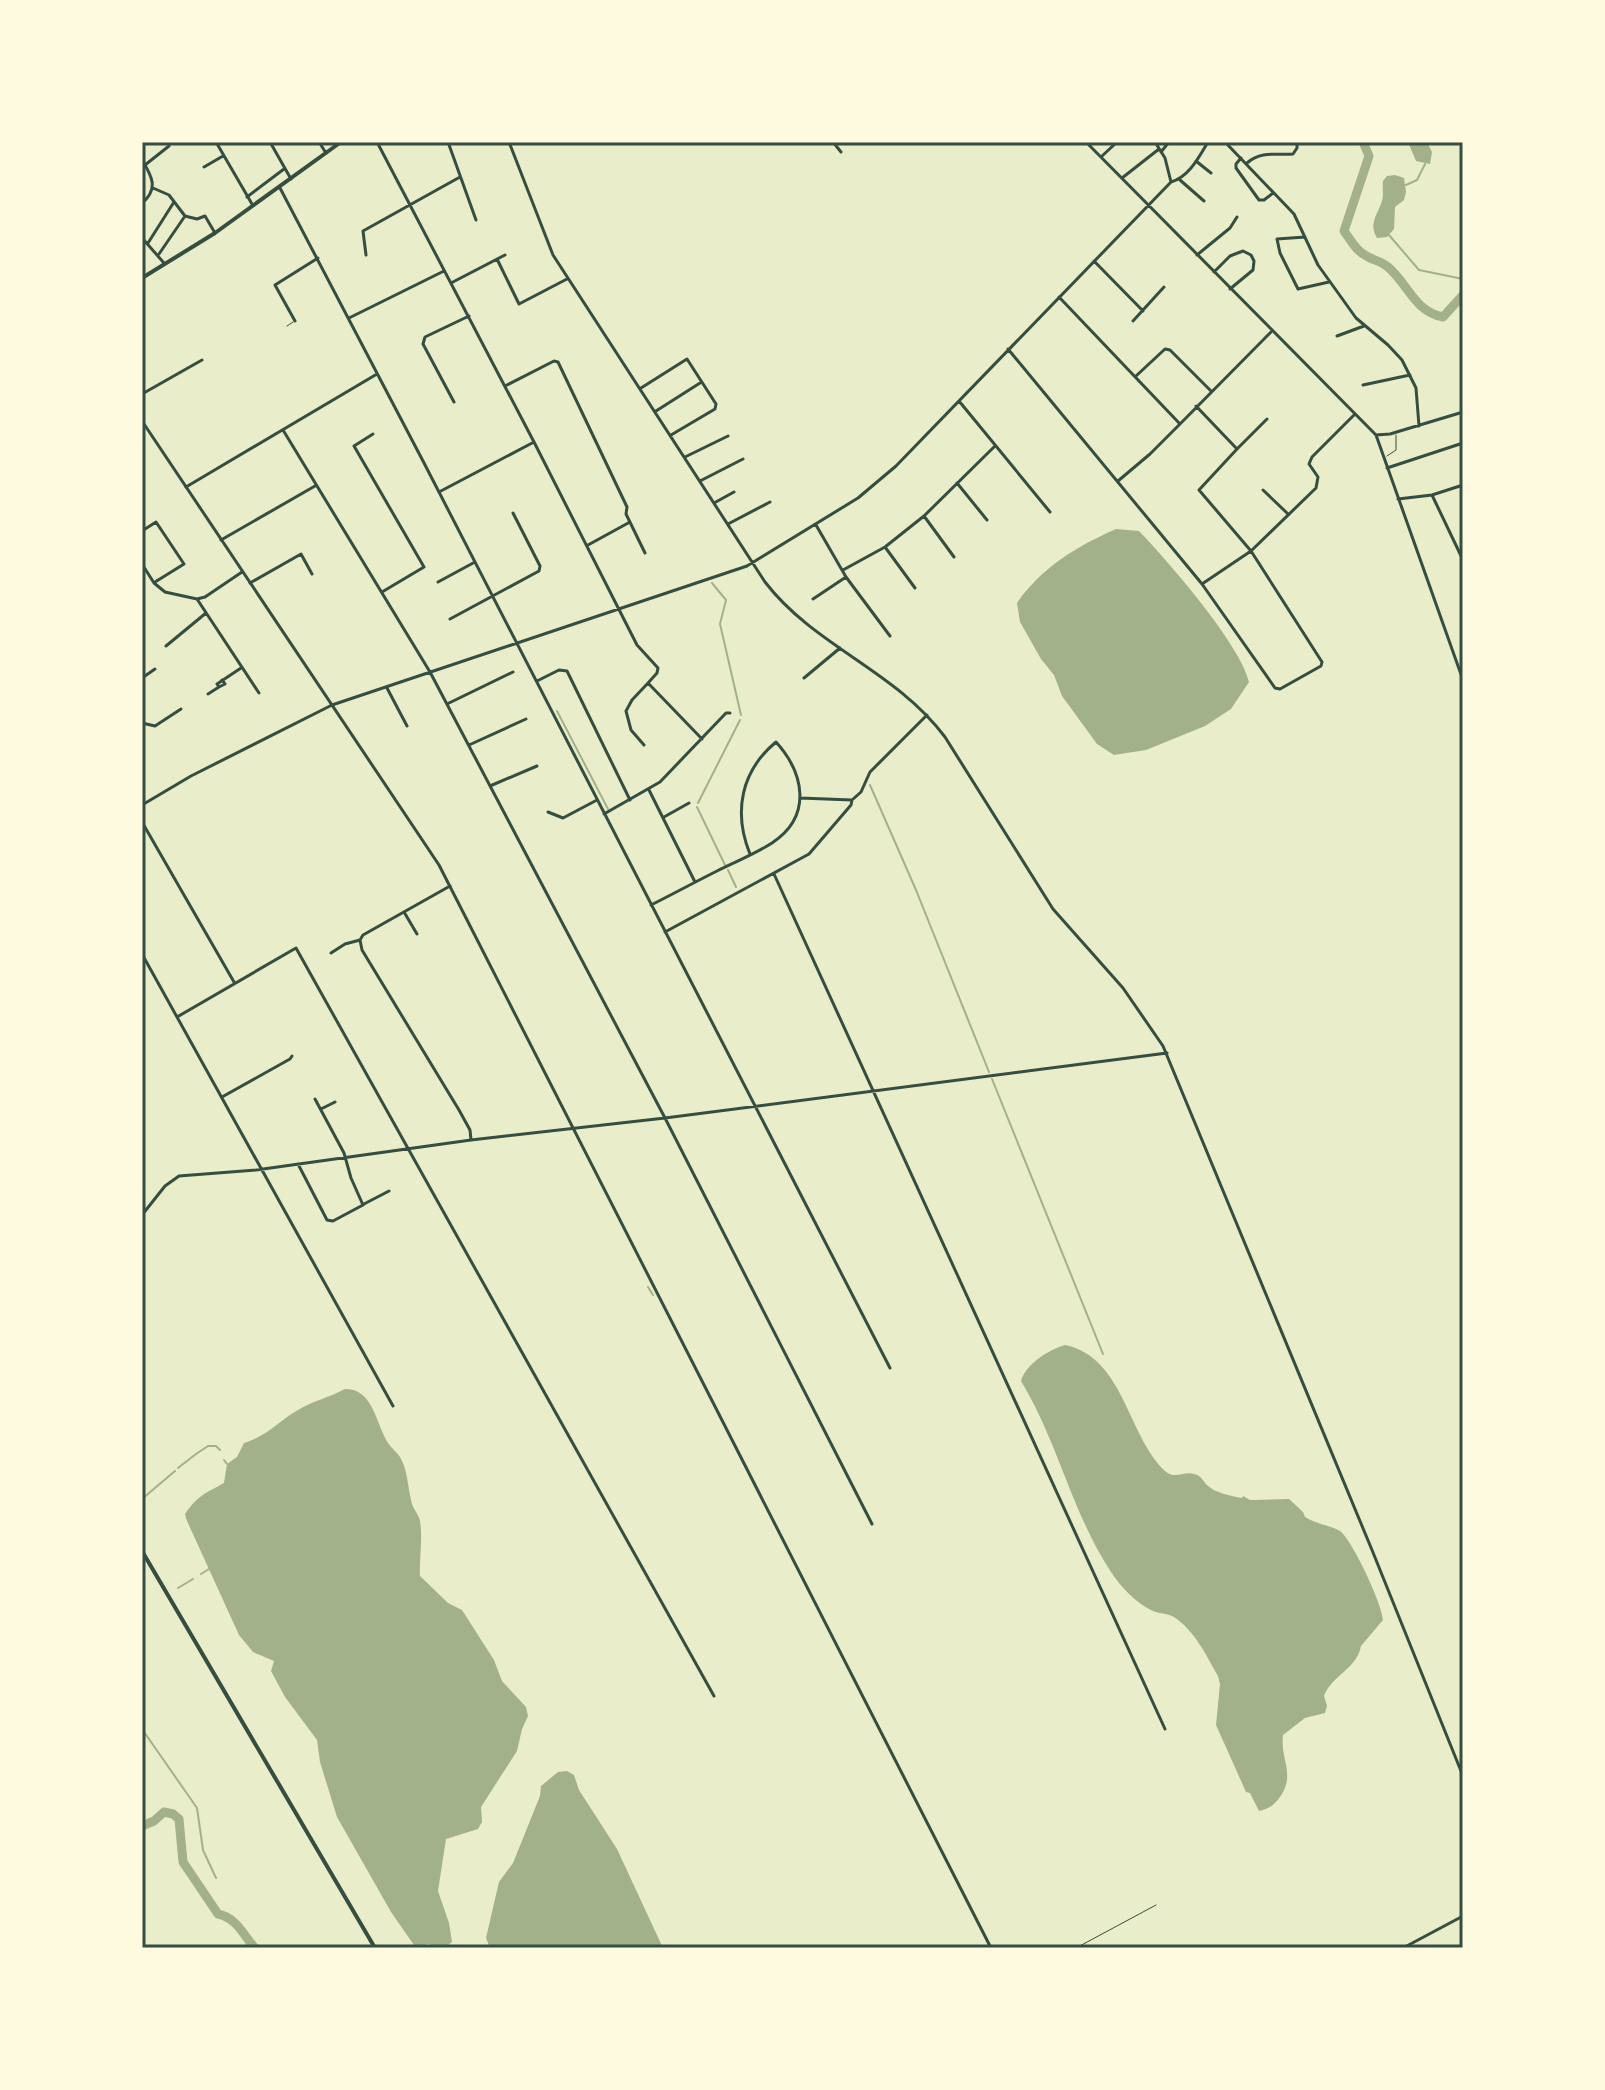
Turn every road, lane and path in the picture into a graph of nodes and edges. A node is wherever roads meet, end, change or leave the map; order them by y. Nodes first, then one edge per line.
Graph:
1 (216, 142) edge
2 (270, 142) edge
3 (319, 142) edge
4 (341, 142) edge
5 (377, 142) edge
6 (448, 142) edge
7 (509, 142) edge
8 (1086, 142) edge
9 (1117, 142) edge
10 (1155, 142) edge
11 (1169, 142) edge
12 (1208, 142) edge
13 (1225, 142) edge
14 (1297, 142) edge
15 (836, 143) edge
16 (169, 146) dead end
17 (1160, 150) junction
18 (841, 152) dead end
19 (326, 153) junction
20 (223, 156) junction
21 (1101, 157) junction
22 (1241, 158) junction
23 (1196, 161) junction
24 (144, 162) edge
25 (1247, 163) junction
26 (204, 167) dead end
27 (284, 169) junction
28 (1211, 173) dead end
29 (460, 177) junction
30 (291, 179) junction
31 (1122, 179) junction
32 (1180, 180) junction
33 (1171, 182) junction
34 (279, 187) junction
35 (153, 188) junction
36 (1273, 193) junction
37 (247, 197) junction
38 (1204, 201) dead end
39 (174, 202) junction
40 (142, 203) edge
41 (410, 205) junction
42 (253, 206) junction
43 (1148, 206) junction
44 (185, 216) junction
45 (1237, 217) dead end
46 (476, 220) dead end
47 (215, 233) junction
48 (1305, 237) junction
49 (143, 239) edge
50 (148, 243) junction
51 (159, 254) junction
52 (366, 255) dead end
53 (505, 255) dead end
54 (1197, 255) junction
55 (318, 258) junction
56 (497, 259) junction
57 (1094, 261) junction
58 (165, 264) junction
59 (444, 271) junction
60 (1214, 272) junction
61 (142, 278) edge
62 (567, 279) junction
63 (1329, 282) junction
64 (451, 283) junction
65 (1164, 287) dead end
66 (1230, 289) junction
67 (1059, 297) junction
68 (1143, 311) junction
69 (469, 316) junction
70 (349, 318) junction
71 (297, 320) joint
72 (1133, 321) dead end
73 (287, 326) dead end
74 (1364, 326) junction
75 (1272, 331) junction
76 (1337, 336) dead end
77 (1008, 349) junction
78 (202, 360) dead end
79 (377, 374) junction
80 (1410, 375) junction
81 (1136, 376) junction
82 (701, 382) junction
83 (1363, 385) dead end
84 (504, 386) junction
85 (641, 388) junction
86 (1211, 391) junction
87 (142, 394) edge
88 (959, 401) junction
89 (454, 402) dead end
90 (1196, 406) junction
91 (656, 411) junction
92 (1463, 413) edge
93 (1354, 415) junction
94 (1267, 419) dead end
95 (142, 421) edge
96 (1180, 424) junction
97 (1419, 426) junction
98 (283, 430) junction
99 (1395, 432) junction
100 (373, 434) dead end
101 (671, 435) junction
102 (1376, 435) junction
103 (728, 436) dead end
104 (534, 442) junction
105 (1463, 443) edge
106 (995, 446) junction
107 (1237, 449) junction
108 (685, 457) junction
109 (1382, 458) junction
110 (743, 459) dead end
111 (1386, 468) junction
112 (700, 481) junction
113 (1117, 482) junction
114 (957, 483) junction
115 (316, 485) junction
116 (1463, 485) edge
117 (186, 487) junction
118 (1263, 490) dead end
119 (439, 492) junction
120 (734, 492) dead end
121 (1432, 495) junction
122 (1398, 499) junction
123 (770, 502) dead end
124 (714, 503) junction
125 (1050, 512) dead end
126 (513, 513) dead end
127 (1287, 513) junction
128 (924, 516) junction
129 (987, 520) dead end
130 (630, 522) junction
131 (728, 524) junction
132 (816, 525) junction
133 (142, 531) edge
134 (221, 540) junction
135 (587, 545) junction
136 (885, 547) junction
137 (297, 548) dead end
138 (1251, 551) junction
139 (645, 553) dead end
140 (301, 554) junction
141 (954, 557) dead end
142 (1463, 560) edge
143 (475, 562) junction
144 (142, 564) edge
145 (753, 564) junction
146 (843, 570) junction
147 (242, 572) junction
148 (312, 574) dead end
149 (846, 577) junction
150 (438, 582) dead end
151 (154, 583) junction
152 (249, 583) junction
153 (1202, 584) junction
154 (915, 588) dead end
155 (382, 592) junction
156 (492, 595) junction
157 (197, 599) junction
158 (813, 599) dead end
159 (619, 609) junction
160 (206, 613) junction
161 (450, 619) dead end
162 (890, 636) dead end
163 (517, 644) junction
164 (166, 646) dead end
165 (840, 648) junction
166 (243, 667) junction
167 (155, 669) dead end
168 (430, 672) junction
169 (513, 672) dead end
170 (142, 678) edge
171 (804, 678) dead end
172 (1463, 680) edge
173 (537, 681) junction
174 (648, 683) junction
175 (387, 688) junction
176 (259, 693) dead end
177 (208, 694) dead end
178 (447, 704) junction
179 (332, 705) junction
180 (181, 709) dead end
181 (730, 713) dead end
182 (927, 714) junction
183 (526, 719) dead end
184 (142, 723) edge
185 (407, 726) dead end
186 (702, 739) junction
187 (469, 745) junction
188 (644, 745) dead end
189 (537, 766) dead end
190 (490, 786) junction
191 (649, 790) junction
192 (800, 798) junction
193 (597, 800) junction
194 (630, 800) junction
195 (852, 800) junction
196 (689, 803) dead end
197 (142, 805) edge
198 (548, 812) dead end
199 (604, 814) junction
200 (664, 817) junction
201 (142, 822) edge
202 (750, 854) junction
203 (774, 874) junction
204 (695, 882) junction
205 (450, 886) junction
206 (651, 905) junction
207 (404, 912) junction
208 (665, 932) junction
209 (417, 934) dead end
210 (360, 940) junction
211 (331, 953) dead end
212 (142, 954) edge
213 (234, 983) junction
214 (177, 1017) junction
215 (1167, 1053) junction
216 (292, 1056) dead end
217 (875, 1091) junction
218 (222, 1097) junction
219 (315, 1099) dead end
220 (335, 1102) dead end
221 (757, 1106) junction
222 (321, 1109) junction
223 (665, 1118) junction
224 (574, 1129) junction
225 (471, 1140) junction
226 (408, 1149) junction
227 (345, 1157) junction
228 (298, 1164) junction
229 (262, 1169) junction
230 (389, 1191) dead end
231 (363, 1205) junction
232 (142, 1215) edge
233 (890, 1368) dead end
234 (393, 1406) dead end
235 (872, 1524) dead end
236 (142, 1551) edge
237 (714, 1696) dead end
238 (1165, 1729) dead end
239 (1463, 1776) edge
240 (1156, 1905) dead end
241 (1463, 1916) edge
242 (375, 1948) edge
243 (991, 1948) edge
244 (1076, 1948) edge
245 (1403, 1948) edge

1 - 20 street
2 - 27 street
3 - 19 street
4 - 19 main road
5 - 41 street
6 - 29 street
7 - 62 street
8 - 21 street
9 - 21 street
10 - 17 street
11 - 17 street
12 - 23 street
13 - 22 street
14 - 25 street
15 - 18 street
16 - 24 street
17 - 31 street
17 - 33 street
19 - 30 main road
20 - 26 street
20 - 37 street
21 - 31 street
22 - 25 street
22 - 36 street
23 - 28 street
23 - 32 street
24 - 35 street
25 - 36 street
27 - 30 street
27 - 37 street
29 - 41 street
29 - 46 street
30 - 34 main road
31 - 43 street
32 - 33 street
32 - 38 street
33 - 43 street
34 - 42 main road
34 - 55 street
35 - 39 street
35 - 40 street
36 - 48 street
37 - 42 street
39 - 44 street
39 - 50 street
41 - 52 street
41 - 59 street
42 - 47 main road
43 - 54 street
43 - 57 street
44 - 47 street
44 - 51 street
45 - 54 street
47 - 58 main road
48 - 63 street
48 - 63 street
49 - 50 street
50 - 51 street
51 - 58 street
53 - 56 street
54 - 60 street
55 - 70 street
55 - 71 street
56 - 62 street
56 - 64 street
57 - 67 street
57 - 68 street
58 - 61 main road
59 - 64 street
59 - 70 street
60 - 66 street
60 - 66 street
62 - 85 street
63 - 74 street
64 - 69 street
65 - 68 street
66 - 75 street
67 - 77 street
67 - 81 street
68 - 72 street
69 - 84 street
69 - 89 street
70 - 79 street
71 - 73 lane
74 - 76 street
74 - 80 street
75 - 86 street
75 - 93 street
77 - 88 street
77 - 113 street
78 - 87 street
79 - 98 street
79 - 119 street
80 - 83 street
80 - 97 street
81 - 86 street
81 - 96 street
82 - 85 street
82 - 91 street
82 - 101 street
84 - 104 street
84 - 130 street
85 - 91 street
86 - 90 street
88 - 106 street
88 - 132 street
90 - 96 street
90 - 107 street
91 - 101 street
92 - 97 street
93 - 102 street
93 - 127 street
94 - 107 street
95 - 117 street
96 - 113 street
97 - 99 street
98 - 115 street
98 - 117 street
99 - 102 street
99 - 109 lane
100 - 155 street
101 - 108 street
102 - 109 street
103 - 108 street
104 - 119 street
104 - 135 street
105 - 111 street
106 - 114 street
106 - 125 street
107 - 138 street
108 - 112 street
109 - 111 street
110 - 112 street
111 - 122 street
112 - 124 street
113 - 153 street
114 - 128 street
114 - 129 street
115 - 134 street
115 - 155 street
116 - 121 street
117 - 134 street
118 - 127 street
119 - 143 street
120 - 124 street
121 - 122 street
121 - 142 street
122 - 172 street
123 - 131 street
124 - 131 street
126 - 156 street
127 - 138 street
128 - 136 street
128 - 141 street
130 - 135 street
130 - 139 street
131 - 145 street
132 - 145 street
132 - 146 street
133 - 151 street
134 - 147 street
135 - 159 street
136 - 146 street
136 - 154 street
137 - 140 street
138 - 153 street
138 - 153 street
140 - 148 street
140 - 152 street
143 - 150 street
143 - 156 street
144 - 151 street
145 - 159 street
145 - 165 street
146 - 149 street
147 - 152 street
147 - 157 street
149 - 158 street
149 - 162 street
151 - 157 street
152 - 179 street
155 - 168 street
156 - 161 street
156 - 163 street
157 - 160 street
159 - 163 street
159 - 174 street
160 - 164 street
160 - 166 street
163 - 168 street
163 - 173 street
165 - 171 street
165 - 182 street
166 - 176 street
166 - 177 street
167 - 170 street
168 - 175 street
168 - 178 street
169 - 178 street
173 - 193 street
173 - 194 street
174 - 186 street
174 - 188 street
175 - 179 street
175 - 185 street
178 - 187 street
179 - 197 street
179 - 205 street
180 - 184 street
181 - 186 street
182 - 195 street
182 - 215 street
183 - 187 street
186 - 191 street
187 - 190 street
189 - 190 street
190 - 223 street
191 - 194 street
191 - 200 street
192 - 195 street
192 - 202 street
192 - 202 street
193 - 198 street
193 - 199 street
194 - 199 street
195 - 203 street
196 - 200 street
199 - 206 street
200 - 204 street
201 - 213 street
202 - 204 street
203 - 208 street
203 - 217 street
204 - 206 street
205 - 207 street
205 - 224 street
206 - 208 street
207 - 209 street
207 - 210 street
208 - 221 street
210 - 211 street
210 - 225 street
212 - 214 street
213 - 214 street
213 - 226 street
214 - 218 street
215 - 217 street
215 - 239 street
216 - 218 street
217 - 221 street
217 - 238 street
218 - 229 street
219 - 222 street
220 - 222 street
221 - 223 street
221 - 233 street
222 - 227 street
223 - 224 street
223 - 235 street
224 - 225 street
224 - 243 street
225 - 226 street
226 - 227 street
226 - 237 street
227 - 228 street
227 - 231 street
228 - 229 street
228 - 231 street
229 - 232 street
229 - 234 street
230 - 231 street
236 - 242 main road
240 - 244 lane
241 - 245 street

